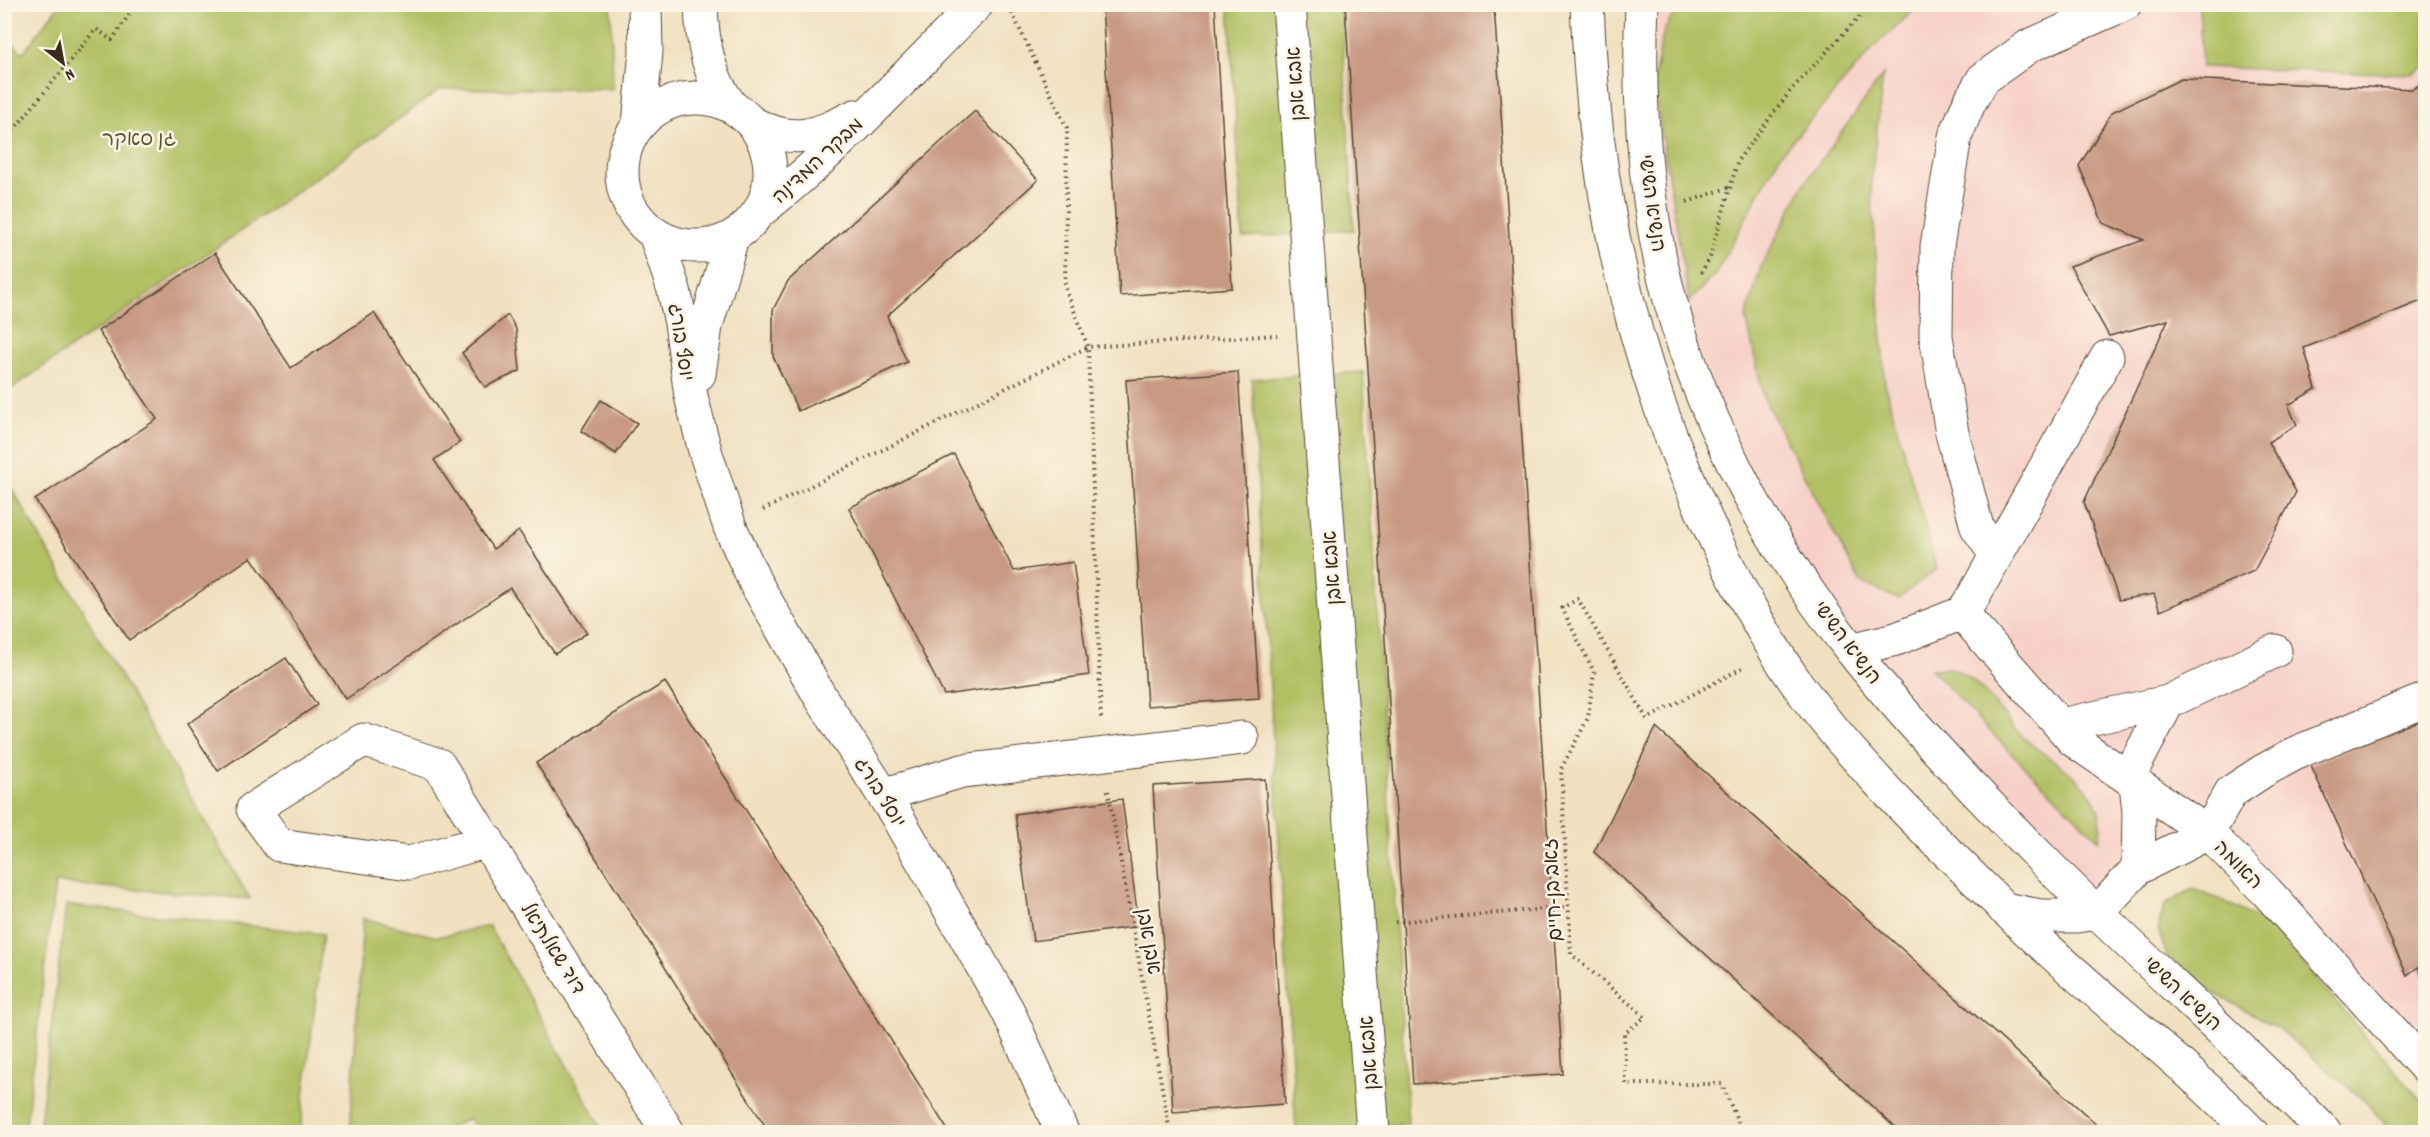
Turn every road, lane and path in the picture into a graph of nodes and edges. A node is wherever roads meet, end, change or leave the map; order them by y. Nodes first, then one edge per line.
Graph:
1 (136, 4) edge
2 (645, 4) edge
3 (701, 4) edge
4 (977, 4) edge
5 (1008, 4) edge
6 (1289, 4) edge
7 (1587, 4) edge
8 (2125, 4) edge
9 (1646, 11) edge
10 (1860, 16) dead end
11 (873, 107) junction
12 (742, 115) junction
13 (639, 124) junction
14 (4, 126) edge
15 (12, 132) junction
16 (4, 138) edge
17 (1730, 187) junction
18 (759, 212) junction
19 (1652, 214) junction
20 (654, 234) junction
21 (732, 238) junction
22 (1675, 318) junction
23 (1314, 333) junction
24 (1088, 347) junction
25 (2107, 357) dead end
26 (705, 451) junction
27 (730, 527) junction
28 (1996, 555) junction
29 (1962, 613) junction
30 (1774, 650) junction
31 (1851, 650) junction
32 (2275, 651) dead end
33 (2426, 699) edge
34 (2168, 702) junction
35 (2061, 725) junction
36 (1242, 738) dead end
37 (1102, 754) junction
38 (2132, 781) junction
39 (883, 795) junction
40 (2208, 833) junction
41 (488, 840) junction
42 (2138, 868) junction
43 (1568, 907) junction
44 (2004, 909) junction
45 (2097, 913) junction
46 (1358, 925) junction
47 (2426, 1068) edge
48 (668, 1132) edge
49 (1062, 1132) edge
50 (1170, 1132) edge
51 (1373, 1132) edge
52 (1742, 1132) edge
53 (2251, 1132) edge
54 (2325, 1132) edge

1 - 15 path
2 - 13 street
3 - 12 street
4 - 11 street, מבקר המדינה
5 - 24 path
6 - 23 street, אבא אבן
7 - 30 street
8 - 28 street
9 - 19 street, הנשיא השישי
10 - 17 path
11 - 12 street, מבקר המדינה
11 - 18 street, מבקר המדינה
12 - 13 street
12 - 18 street
13 - 20 street
14 - 15 path
15 - 16 path
17 - 19 path
17 - 22 path
18 - 21 street
19 - 22 street, הנשיא השישי
20 - 21 street
20 - 26 street, יוסף בורג
21 - 26 street, יוסף בורג
22 - 31 street, הנשיא השישי
23 - 24 path
23 - 46 street, אבא אבן
24 - 27 path
24 - 37 path
25 - 28 street
26 - 27 street, יוסף בורג
27 - 39 street, יוסף בורג
28 - 29 street
29 - 31 street
29 - 35 street
30 - 43 path, זאב בן-חיים
30 - 44 street
31 - 45 street, הנשיא השישי
32 - 34 street
33 - 40 street
34 - 35 street
34 - 38 street
35 - 38 street
36 - 37 street
37 - 39 street
37 - 50 path, אבן אבן
38 - 40 street
38 - 42 street
39 - 49 street, יוסף בורג
40 - 42 street, האומה
40 - 47 street, האומה
41 - 41 street, דוד שאלתיאל
41 - 48 street, דוד שאלתיאל
42 - 45 street, האומה
43 - 46 path
43 - 52 path, זאב בן-חיים
44 - 45 street
44 - 53 street
45 - 54 street, הנשיא השישי
46 - 51 street, אבא אבן

